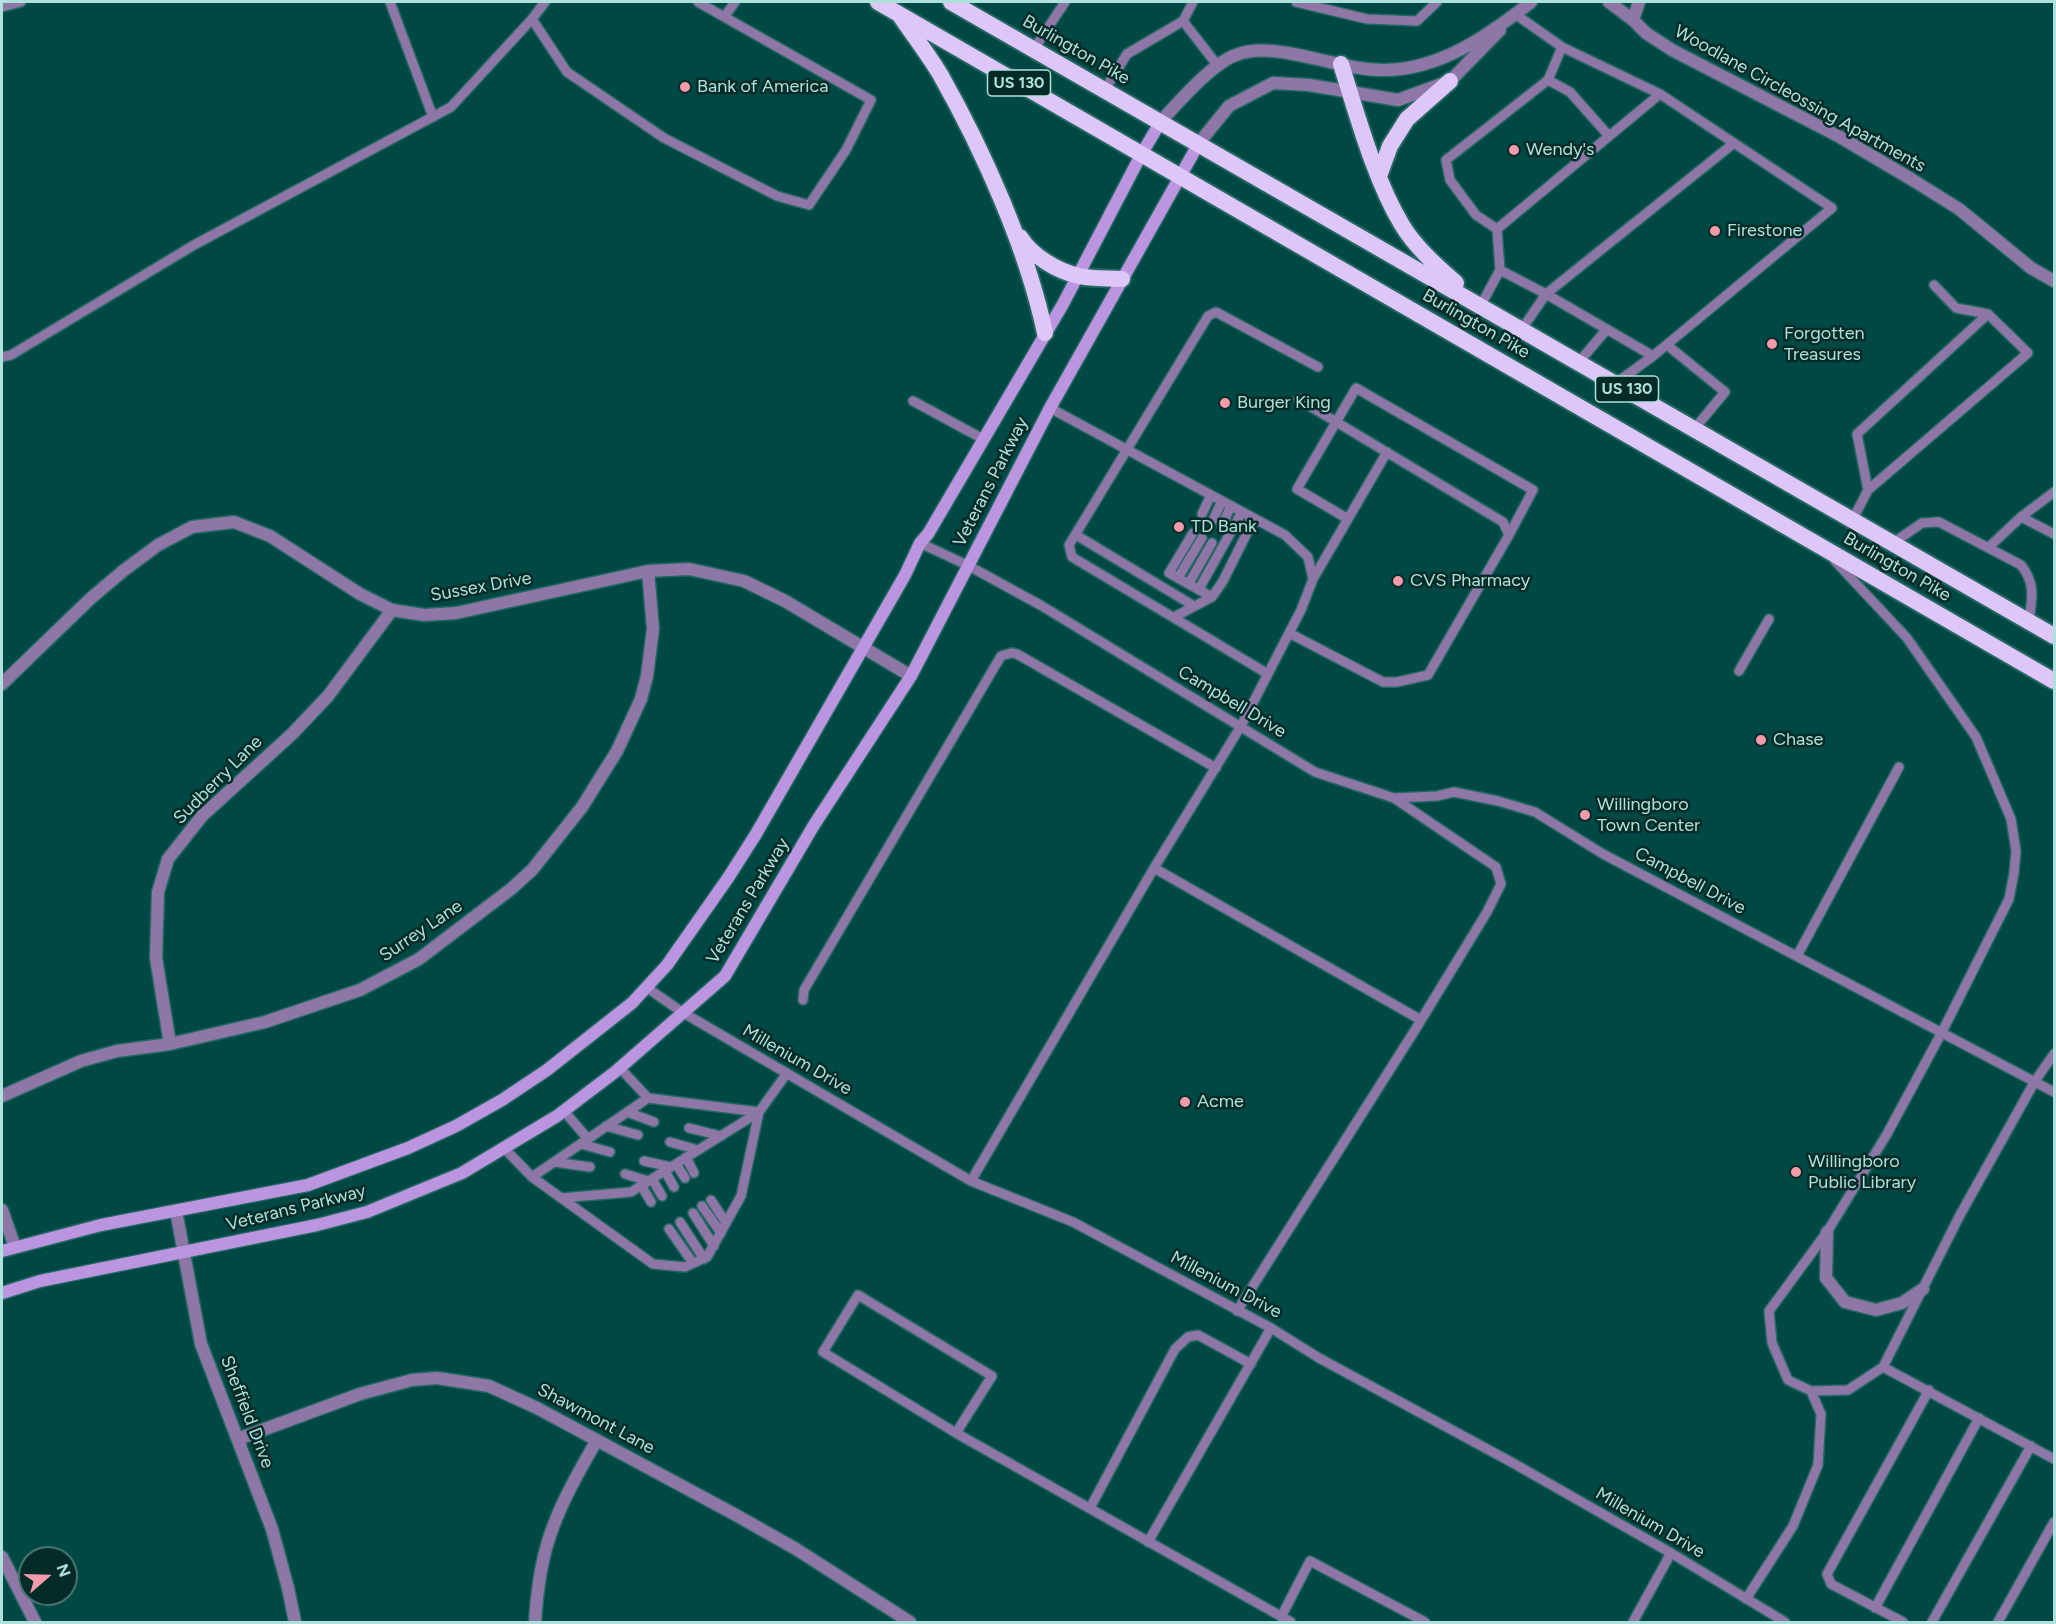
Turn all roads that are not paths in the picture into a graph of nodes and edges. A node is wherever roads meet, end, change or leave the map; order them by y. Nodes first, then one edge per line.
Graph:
1 (18, 2) edge
2 (390, 2) edge
3 (545, 2) edge
4 (735, 2) edge
5 (878, 2) edge
6 (951, 2) edge
7 (1065, 2) edge
8 (1193, 2) edge
9 (1296, 2) edge
10 (1437, 2) edge
11 (1531, 2) edge
12 (1609, 2) edge
13 (1639, 2) edge
14 (703, 3) edge
15 (2, 7) edge
16 (897, 12) junction
17 (1515, 14) junction
18 (725, 16) junction
19 (532, 19) junction
20 (1633, 20) junction
21 (1183, 21) junction
22 (1562, 47) junction
23 (1034, 49) junction
24 (1341, 64) junction
25 (1218, 66) junction
26 (1548, 80) junction
27 (1450, 81) junction
28 (1105, 89) junction
29 (1350, 92) junction
30 (1660, 94) junction
31 (433, 117) junction
32 (1161, 121) junction
33 (1609, 136) junction
34 (1199, 143) junction
35 (1734, 143) junction
36 (1141, 155) junction
37 (1379, 176) junction
38 (1179, 177) junction
39 (1011, 224) junction
40 (1497, 229) junction
41 (1500, 270) junction
42 (1078, 276) junction
43 (1122, 279) junction
44 (2055, 281) edge
45 (1934, 285) dead end
46 (1546, 294) junction
47 (1481, 305) junction
48 (1988, 314) junction
49 (1522, 328) junction
50 (1607, 329) junction
51 (1046, 333) junction
52 (1667, 345) junction
53 (1653, 356) junction
54 (2, 357) edge
55 (1580, 362) junction
56 (1318, 367) dead end
57 (1616, 383) junction
58 (1298, 399) dead end
59 (914, 401) dead end
60 (1050, 408) junction
61 (1336, 421) junction
62 (1695, 428) junction
63 (983, 439) junction
64 (1128, 450) junction
65 (1387, 452) junction
66 (1868, 490) junction
67 (2055, 492) edge
68 (1211, 495) junction
69 (1227, 504) junction
70 (1202, 514) dead end
71 (1246, 514) junction
72 (2021, 518) junction
73 (1348, 519) junction
74 (1853, 519) junction
75 (1213, 520) dead end
76 (1222, 525) dead end
77 (1192, 533) dead end
78 (2055, 534) edge
79 (1076, 535) junction
80 (1509, 536) junction
81 (1202, 538) dead end
82 (920, 543) junction
83 (1212, 543) dead end
84 (1893, 543) junction
85 (1821, 546) junction
86 (1989, 547) junction
87 (969, 566) junction
88 (648, 571) junction
89 (1174, 575) junction
90 (1313, 579) junction
91 (1189, 583) junction
92 (1199, 589) junction
93 (1212, 597) junction
94 (1194, 606) junction
95 (392, 610) junction
96 (1173, 616) junction
97 (1769, 619) dead end
98 (2030, 621) junction
99 (1289, 633) junction
100 (2055, 636) edge
101 (863, 648) junction
102 (1739, 672) dead end
103 (1268, 674) junction
104 (911, 676) junction
105 (2055, 681) edge
106 (2, 684) edge
107 (1241, 726) junction
108 (1899, 767) dead end
109 (1216, 768) junction
110 (1394, 798) junction
111 (1154, 868) junction
112 (1797, 956) junction
113 (646, 987) junction
114 (803, 1000) dead end
115 (682, 1012) junction
116 (1421, 1020) junction
117 (1942, 1032) junction
118 (170, 1044) junction
119 (2055, 1054) edge
120 (620, 1068) junction
121 (787, 1073) junction
122 (2035, 1082) junction
123 (2055, 1092) edge
124 (2, 1096) edge
125 (648, 1098) junction
126 (564, 1111) junction
127 (627, 1112) junction
128 (759, 1112) junction
129 (654, 1122) dead end
130 (606, 1126) junction
131 (689, 1128) dead end
132 (638, 1135) dead end
133 (721, 1136) junction
134 (584, 1141) junction
135 (670, 1142) dead end
136 (504, 1148) junction
137 (698, 1150) junction
138 (610, 1152) dead end
139 (686, 1157) junction
140 (644, 1161) dead end
141 (554, 1162) junction
142 (590, 1167) dead end
143 (671, 1167) junction
144 (625, 1174) dead end
145 (532, 1177) junction
146 (971, 1181) junction
147 (647, 1182) junction
148 (674, 1187) dead end
149 (662, 1196) dead end
150 (561, 1198) junction
151 (711, 1200) dead end
152 (651, 1202) dead end
153 (702, 1206) dead end
154 (2, 1210) edge
155 (176, 1211) junction
156 (693, 1213) dead end
157 (680, 1222) dead end
158 (726, 1223) junction
159 (669, 1229) dead end
160 (1827, 1232) junction
161 (721, 1233) junction
162 (714, 1246) junction
163 (15, 1247) junction
164 (2, 1251) edge
165 (183, 1252) junction
166 (704, 1258) junction
167 (689, 1265) junction
168 (1923, 1290) junction
169 (2, 1293) edge
170 (1238, 1311) junction
171 (1271, 1328) junction
172 (1251, 1364) junction
173 (1883, 1367) junction
174 (1929, 1390) junction
175 (1811, 1391) junction
176 (1978, 1418) junction
177 (956, 1432) junction
178 (238, 1439) junction
179 (597, 1440) junction
180 (2031, 1446) junction
181 (2055, 1459) edge
182 (1090, 1508) junction
183 (2055, 1522) edge
184 (1148, 1542) junction
185 (1671, 1553) junction
186 (2, 1557) edge
187 (1746, 1599) junction
188 (1875, 1608) junction
189 (1281, 1617) junction
190 (895, 1618) edge
191 (35, 1623) edge
192 (295, 1623) edge
193 (535, 1623) edge
194 (910, 1623) edge
195 (1291, 1623) edge
196 (1425, 1623) edge
197 (1633, 1623) edge
198 (1785, 1623) edge
199 (1902, 1623) edge
200 (1932, 1623) edge
201 (1998, 1623) edge

1 - 15 lane
2 - 31 lane
3 - 19 lane
4 - 18 lane
5 - 16 highway, Burlington Pike / US 130
6 - 23 highway, Burlington Pike / US 130
7 - 23 lane
8 - 21 lane
9 - 10 lane
11 - 17 street
12 - 20 street, Woodlane Circleossing Apartments
13 - 20 street
14 - 18 lane
16 - 36 highway, Burlington Pike / US 130
16 - 39 highway
17 - 22 lane
17 - 24 street
17 - 27 street
18 - 19 lane
19 - 31 lane
20 - 44 street, Woodlane Circleossing Apartments
21 - 25 lane
21 - 28 lane
22 - 26 lane
22 - 30 lane
23 - 28 highway, Burlington Pike / US 130
24 - 25 street
24 - 29 highway
25 - 32 street
26 - 33 lane
26 - 40 lane
27 - 29 street
27 - 37 highway
28 - 32 highway, Burlington Pike / US 130
29 - 34 street
29 - 37 highway
30 - 33 lane
30 - 35 lane
31 - 54 lane
32 - 34 highway, Burlington Pike / US 130
32 - 36 main road, Veterans Parkway
33 - 40 lane
34 - 38 main road, Veterans Parkway
34 - 47 highway, Burlington Pike / US 130
35 - 46 lane
35 - 52 lane
36 - 38 highway, Burlington Pike / US 130
36 - 42 main road, Veterans Parkway
37 - 47 highway
38 - 43 main road, Veterans Parkway
38 - 85 highway, Burlington Pike / US 130
39 - 42 highway
39 - 51 highway
40 - 41 lane
41 - 46 lane
41 - 47 lane
42 - 43 highway
42 - 51 main road, Veterans Parkway
43 - 60 main road, Veterans Parkway
45 - 48 lane
46 - 49 lane
46 - 50 lane
47 - 49 highway, Burlington Pike / US 130
48 - 66 lane
48 - 66 lane
49 - 55 highway, Burlington Pike / US 130
50 - 53 lane
50 - 55 lane
51 - 63 main road, Veterans Parkway
52 - 53 lane
52 - 62 lane
53 - 57 lane
55 - 57 highway, Burlington Pike / US 130
56 - 64 lane
57 - 62 highway, Burlington Pike / US 130
58 - 61 lane
59 - 63 lane
60 - 64 lane
60 - 87 main road, Veterans Parkway
61 - 65 lane
61 - 73 lane
61 - 80 lane
62 - 74 highway, Burlington Pike / US 130
63 - 82 main road, Veterans Parkway
64 - 68 lane
64 - 79 lane
65 - 73 lane
65 - 80 lane
66 - 74 lane
67 - 72 lane
68 - 69 lane
68 - 70 lane
69 - 71 lane
69 - 75 lane
69 - 76 lane
71 - 90 lane
71 - 92 lane
71 - 93 lane
72 - 78 lane
72 - 86 lane
73 - 90 lane
74 - 84 highway, Burlington Pike / US 130
77 - 89 lane
79 - 94 lane
79 - 96 lane
80 - 99 lane
81 - 89 lane
82 - 87 lane, Campbell Drive
82 - 101 main road, Veterans Parkway
83 - 91 lane
84 - 86 lane
84 - 98 highway, Burlington Pike / US 130
85 - 105 highway, Burlington Pike / US 130
85 - 117 lane
86 - 98 lane
87 - 104 main road, Veterans Parkway
87 - 107 lane, Campbell Drive
88 - 95 street, Sussex Drive
88 - 101 street, Sussex Drive
88 - 118 street, Surrey Lane
89 - 91 lane
90 - 99 lane
91 - 92 lane
92 - 93 lane
93 - 94 lane
94 - 96 lane
95 - 106 street, Sussex Drive
95 - 118 street, Sudberry Lane
96 - 103 lane
97 - 102 lane
98 - 100 highway, Burlington Pike / US 130
99 - 103 lane
101 - 104 street, Sussex Drive
101 - 113 main road, Veterans Parkway
103 - 107 lane
104 - 115 main road, Veterans Parkway
107 - 109 lane
107 - 110 lane, Campbell Drive
108 - 112 lane
109 - 111 lane
109 - 114 lane
110 - 112 lane, Campbell Drive
110 - 116 lane
111 - 116 lane
111 - 146 lane
112 - 117 lane, Campbell Drive
113 - 115 lane, Millenium Drive
113 - 155 main road, Veterans Parkway
115 - 120 main road, Veterans Parkway
115 - 121 lane, Millenium Drive
116 - 170 lane
117 - 122 lane, Campbell Drive
117 - 160 lane
118 - 124 street, Surrey Lane
119 - 122 lane
120 - 125 lane
120 - 126 main road, Veterans Parkway
121 - 128 lane
121 - 146 lane, Millenium Drive
122 - 123 lane, Campbell Drive
122 - 168 lane
125 - 127 lane
125 - 128 lane
126 - 134 lane
126 - 136 main road, Veterans Parkway
127 - 129 lane
127 - 130 lane
128 - 133 lane
128 - 158 lane
130 - 132 lane
130 - 134 lane
131 - 133 lane
133 - 137 lane
134 - 138 lane
134 - 141 lane
135 - 137 lane
136 - 145 lane
136 - 165 main road, Veterans Parkway
137 - 139 lane
139 - 143 lane
139 - 143 lane
140 - 143 lane
141 - 142 lane
141 - 145 lane
143 - 147 lane
143 - 148 lane
144 - 147 lane
145 - 150 lane
146 - 170 lane, Millenium Drive
147 - 149 lane
147 - 150 lane
147 - 152 lane
150 - 167 lane
151 - 158 lane
153 - 161 lane
154 - 163 street
155 - 163 main road, Veterans Parkway
155 - 165 street, Sheffield Drive
156 - 162 lane
157 - 166 lane
158 - 161 lane
159 - 167 lane
160 - 168 street
160 - 175 lane
161 - 162 lane
162 - 166 lane
163 - 164 main road, Veterans Parkway
165 - 169 main road, Veterans Parkway
165 - 178 street, Sheffield Drive
166 - 167 lane
168 - 173 lane
170 - 171 lane, Millenium Drive
171 - 172 lane
171 - 185 lane, Millenium Drive
172 - 182 lane
172 - 184 lane
173 - 174 lane
173 - 175 lane
174 - 176 lane
174 - 188 lane
175 - 187 lane
176 - 180 lane
176 - 188 lane
177 - 177 lane
177 - 182 lane
178 - 179 street, Shawmont Lane
178 - 192 street, Sheffield Drive
179 - 190 street, Shawmont Lane
179 - 193 street
180 - 181 lane
180 - 200 lane
182 - 184 lane
183 - 201 lane
184 - 189 lane
185 - 187 lane, Millenium Drive
185 - 197 lane
186 - 191 street
187 - 198 lane, Millenium Drive
188 - 199 lane
189 - 195 lane
189 - 196 lane
190 - 194 street, Shawmont Lane

